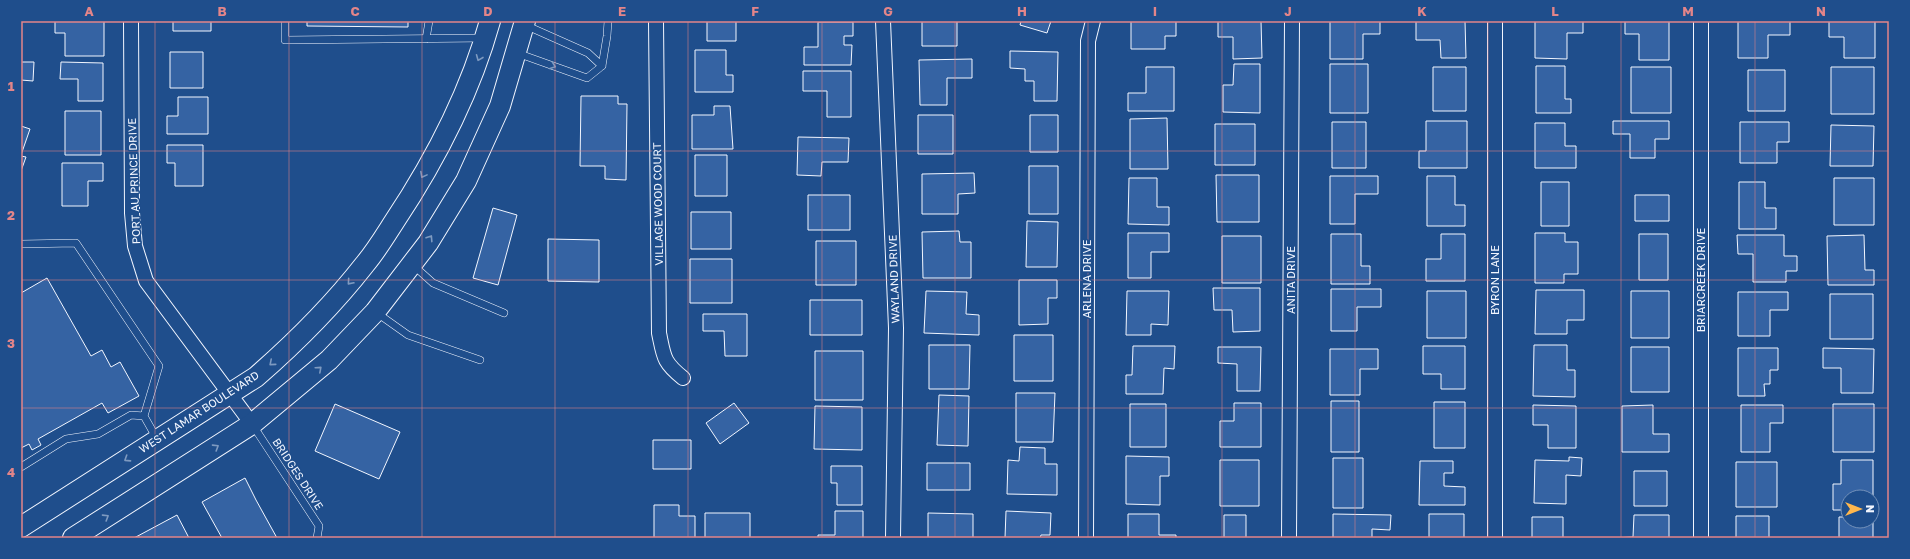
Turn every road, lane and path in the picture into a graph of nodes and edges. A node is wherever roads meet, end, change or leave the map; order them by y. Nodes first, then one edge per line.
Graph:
1 (131, 21) edge
2 (285, 21) edge
3 (429, 21) edge
4 (608, 21) edge
5 (656, 21) edge
6 (883, 21) edge
7 (1093, 21) edge
8 (1292, 21) edge
9 (1495, 21) edge
10 (1701, 21) edge
11 (524, 23) edge
12 (488, 30) edge
13 (426, 39) junction
14 (516, 52) junction
15 (602, 66) junction
16 (21, 244) edge
17 (411, 264) junction
18 (375, 312) junction
19 (504, 313) dead end
20 (480, 360) dead end
21 (683, 378) dead end
22 (231, 393) junction
23 (144, 416) junction
24 (252, 424) junction
25 (157, 439) junction
26 (21, 467) edge
27 (21, 527) edge
28 (73, 538) edge
29 (317, 538) edge
30 (892, 538) edge
31 (1086, 538) edge
32 (1289, 538) edge
33 (1495, 538) edge
34 (1701, 538) edge

1 - 22 street, PORT AU PRINCE DRIVE
2 - 13 lane
3 - 13 lane
4 - 15 lane
5 - 21 street, VILLAGE WOOD COURT
6 - 30 street, WAYLAND DRIVE
7 - 31 street, ARLENA DRIVE
8 - 32 street, ANITA DRIVE
9 - 33 street, BYRON LANE
10 - 34 street, BRIARCREEK DRIVE
11 - 14 main road
11 - 15 lane
12 - 13 lane
12 -> 22 main road, WEST LAMAR BOULEVARD
14 -> 15 lane
17 -> 14 main road
16 - 23 lane
17 - 18 main road
17 - 19 lane
18 - 20 lane
24 -> 18 main road
22 - 24 street, PORT AU PRINCE DRIVE
22 - 25 main road, WEST LAMAR BOULEVARD
23 - 25 lane
23 - 26 lane
28 -> 24 main road
24 - 29 lane, BRIDGES DRIVE
25 -> 27 main road, WEST LAMAR BOULEVARD

